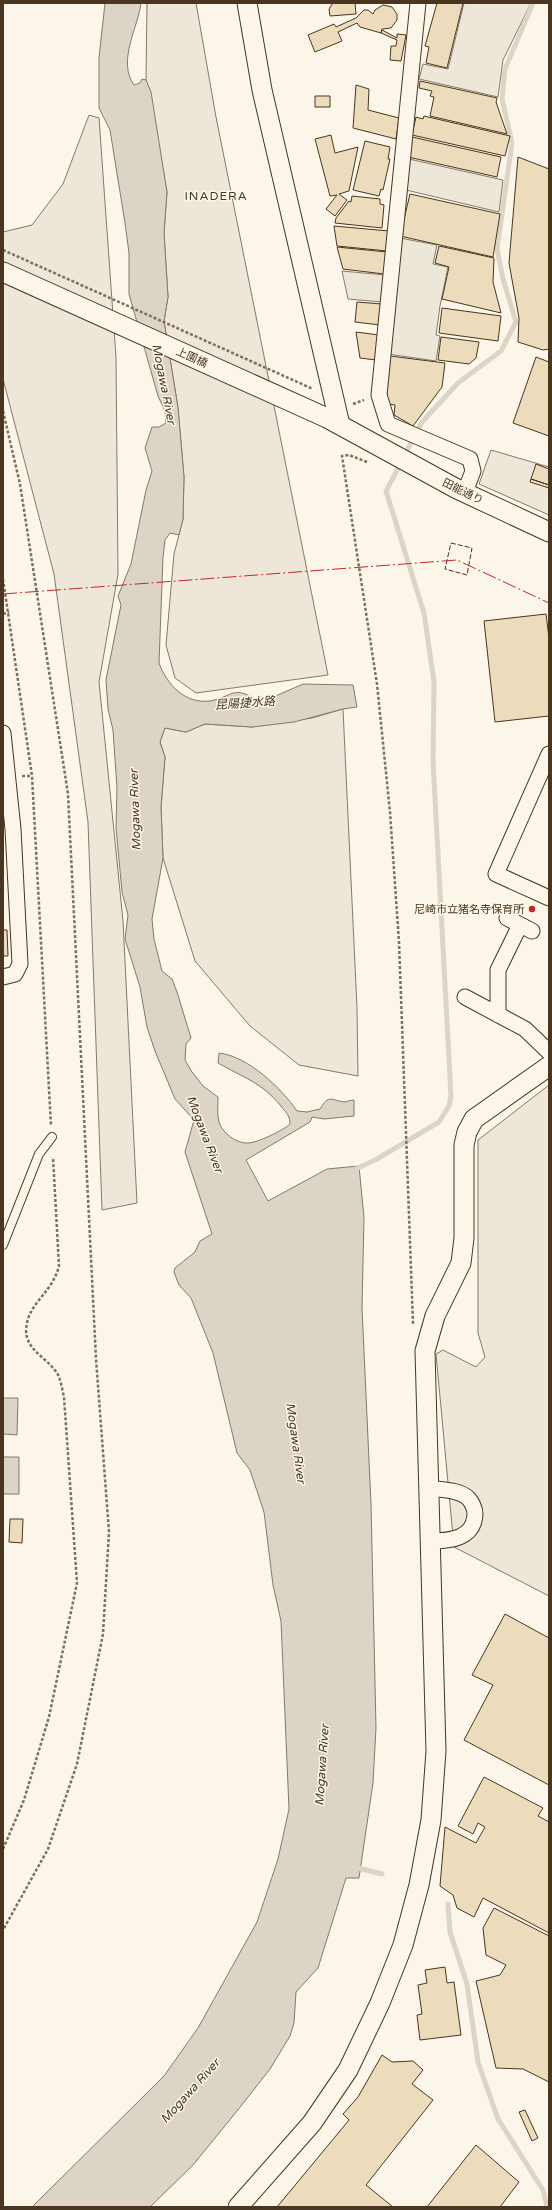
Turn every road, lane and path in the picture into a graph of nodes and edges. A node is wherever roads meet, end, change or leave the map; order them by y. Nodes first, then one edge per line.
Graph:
1 (247, 3) edge
2 (418, 3) edge
3 (3, 250) edge
4 (3, 272) edge
5 (318, 391) dead end
6 (379, 394) junction
7 (350, 404) dead end
8 (3, 411) edge
9 (333, 422) junction
10 (374, 455) junction
11 (465, 492) junction
12 (549, 532) edge
13 (3, 579) edge
14 (9, 612) junction
15 (3, 614) edge
16 (3, 733) edge
17 (549, 754) edge
18 (9, 863) edge
19 (549, 898) edge
20 (519, 925) dead end
21 (3, 977) edge
22 (465, 997) dead end
23 (498, 1015) junction
24 (549, 1052) edge
25 (549, 1066) edge
26 (52, 1138) junction
27 (3, 1245) edge
28 (413, 1332) dead end
29 (428, 1488) junction
30 (430, 1541) junction
31 (3, 1849) edge
32 (3, 1930) edge
33 (238, 2207) edge

1 - 9 street
2 - 6 street
3 - 5 path
4 - 9 street, 上園橋
6 - 7 path
6 - 11 street
8 - 32 path
9 - 10 street, 上園橋
10 - 11 street, 田能通り
10 - 28 path
11 - 12 street, 田能通り
13 - 14 path
14 - 15 path
14 - 26 path
16 - 18 street
17 - 19 street
18 - 21 street
20 - 23 street
22 - 23 street
23 - 24 street
25 - 29 street
26 - 27 lane
26 - 31 path
29 - 30 street
29 - 30 street
30 - 33 street

